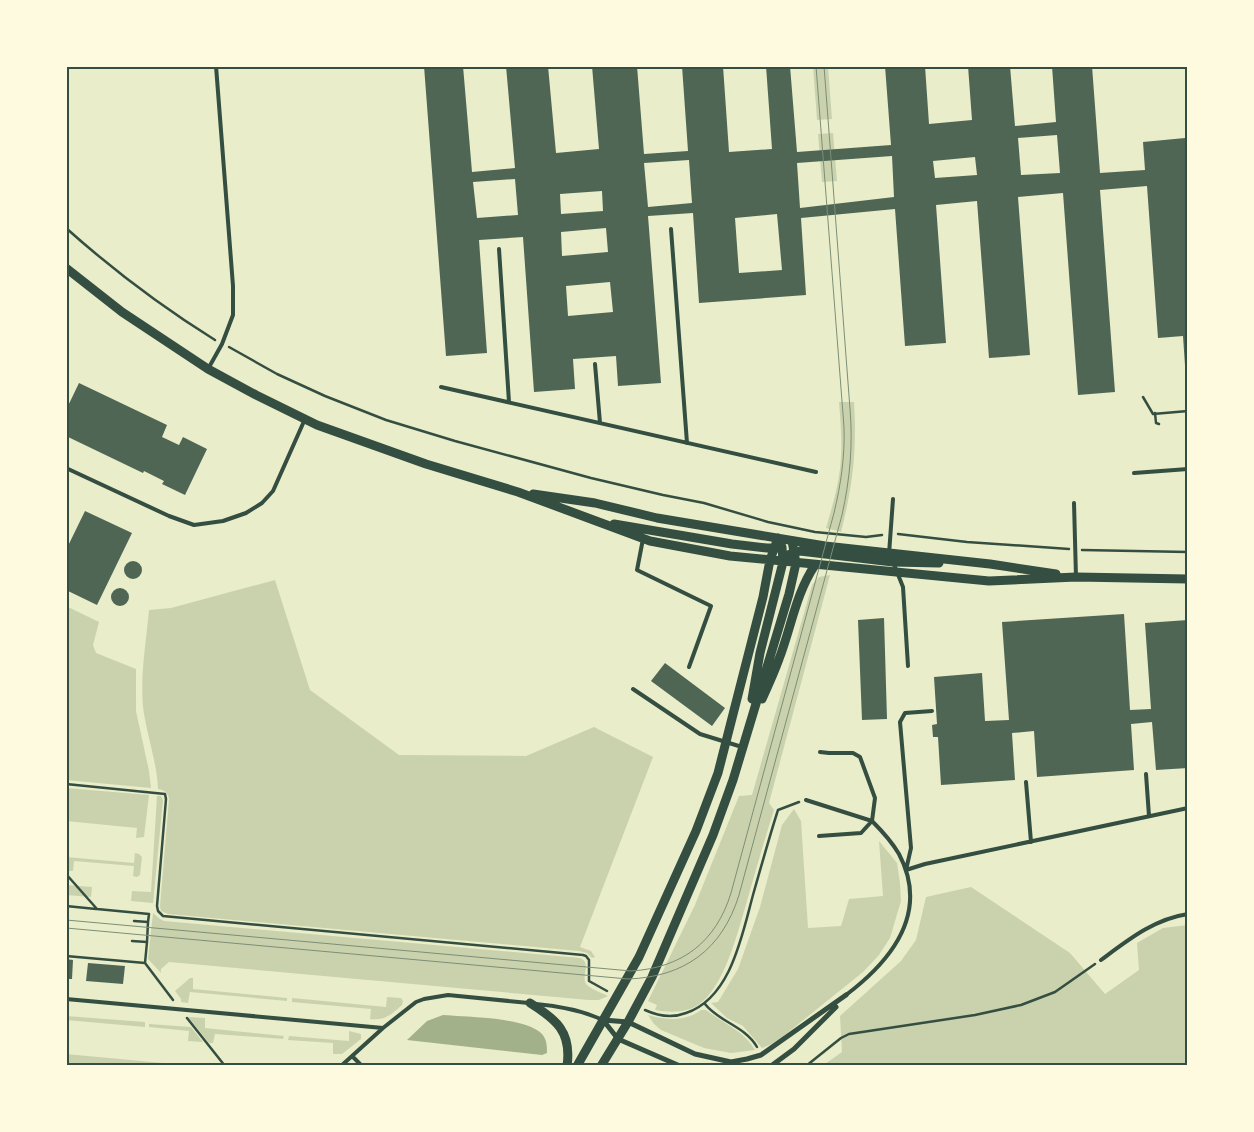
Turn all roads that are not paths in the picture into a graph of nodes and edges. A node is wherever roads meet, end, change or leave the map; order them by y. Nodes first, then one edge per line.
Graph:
1 (216, 66) edge
2 (671, 228) dead end
3 (499, 249) dead end
4 (66, 268) edge
5 (595, 364) dead end
6 (208, 369) junction
7 (440, 387) dead end
8 (509, 402) junction
9 (305, 419) junction
10 (600, 423) junction
11 (688, 443) junction
12 (66, 468) edge
13 (1188, 469) edge
14 (816, 472) dead end
15 (1134, 473) dead end
16 (518, 492) junction
17 (893, 499) dead end
18 (1074, 504) dead end
19 (589, 520) junction
20 (643, 539) junction
21 (792, 541) junction
22 (780, 550) junction
23 (794, 553) junction
24 (891, 558) junction
25 (770, 560) junction
26 (796, 563) junction
27 (816, 565) junction
28 (898, 573) junction
29 (1076, 577) junction
30 (1188, 579) edge
31 (908, 666) dead end
32 (689, 667) dead end
33 (633, 689) dead end
34 (932, 711) dead end
35 (726, 741) junction
36 (743, 744) junction
37 (820, 752) dead end
38 (1146, 774) dead end
39 (1026, 782) dead end
40 (806, 800) road end
41 (1188, 808) edge
42 (1149, 816) junction
43 (872, 821) junction
44 (819, 836) dead end
45 (1031, 842) junction
46 (906, 870) junction
47 (1188, 914) edge
48 (1101, 960) road end
49 (846, 996) junction
50 (66, 999) edge
51 (530, 1003) junction
52 (604, 1020) junction
53 (628, 1022) junction
54 (383, 1028) junction
55 (618, 1039) junction
56 (352, 1056) junction
57 (732, 1064) edge
58 (341, 1066) edge
59 (365, 1066) edge
60 (567, 1066) edge
61 (577, 1066) edge
62 (601, 1066) edge
63 (680, 1066) edge
64 (771, 1066) edge

1 - 6 lane
2 - 11 lane
3 - 8 lane
4 - 6 street
5 - 10 lane
6 - 9 street
7 - 8 lane
8 - 10 lane
9 - 12 lane
9 - 16 street
10 - 11 lane
11 - 14 lane
13 - 15 lane
16 - 19 street
16 - 22 street
17 - 24 lane
18 - 29 lane
19 - 20 street
19 - 22 street
20 - 25 street
20 - 32 lane
21 - 22 street
21 - 23 street
21 - 24 street
22 - 23 street
22 - 25 street
22 - 26 street
22 - 36 street
23 - 24 street
23 - 26 street
24 - 28 lane
24 - 29 street
25 - 35 street
26 - 27 street
26 - 36 street
27 - 28 street
27 - 36 street
28 - 29 street
28 - 31 lane
29 - 30 street
33 - 35 lane
34 - 46 lane
35 - 36 lane
35 - 52 street
36 - 53 street
37 - 43 lane
38 - 42 lane
39 - 45 lane
40 - 43 lane
41 - 42 lane
42 - 45 lane
43 - 44 lane
43 - 46 lane
45 - 46 lane
46 - 49 lane
47 - 48 lane
49 - 57 street
49 - 64 street
50 - 54 lane
51 - 52 lane
51 - 54 lane
51 - 60 street
52 - 53 street
52 - 55 street
52 - 61 street
53 - 55 street
53 - 57 street
54 - 56 lane
55 - 62 street
55 - 63 street
56 - 58 lane
56 - 59 lane

